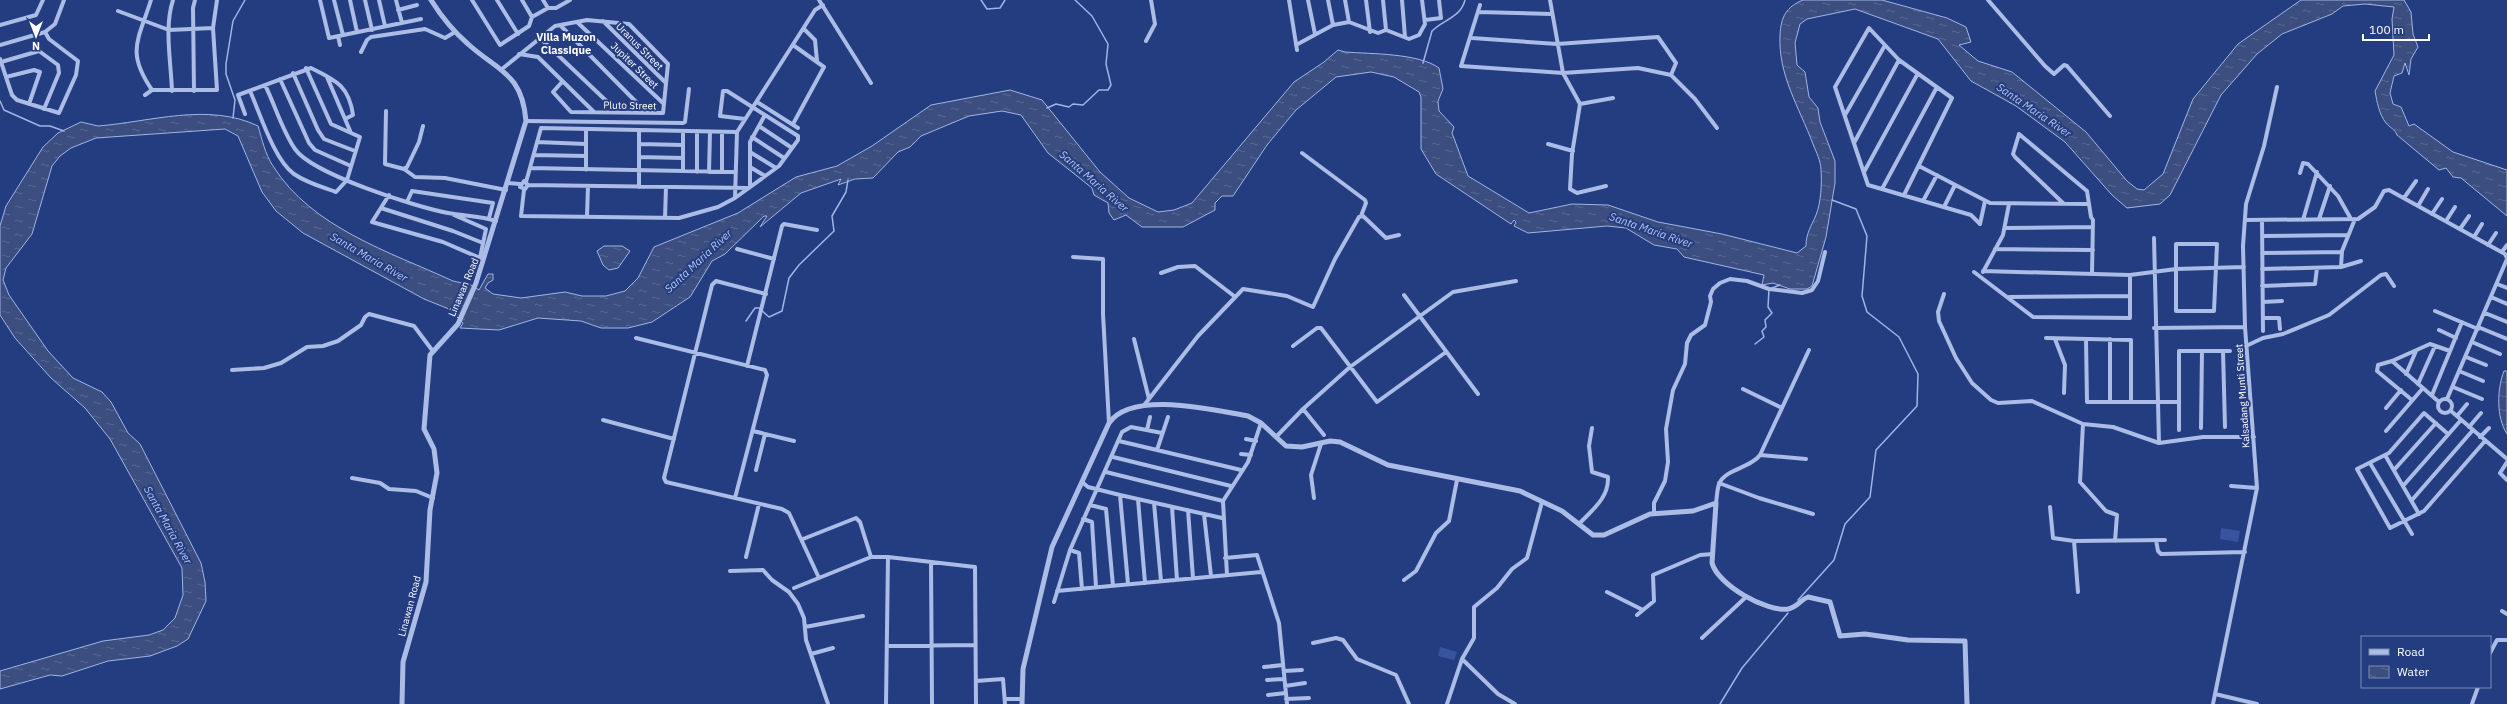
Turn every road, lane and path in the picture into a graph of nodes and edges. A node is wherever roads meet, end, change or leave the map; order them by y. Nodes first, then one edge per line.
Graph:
1 (43, 0) edge
2 (64, 0) edge
3 (150, 0) edge
4 (173, 0) edge
5 (195, 0) edge
6 (217, 0) edge
7 (320, 0) edge
8 (334, 0) edge
9 (350, 0) edge
10 (365, 0) edge
11 (379, 0) edge
12 (397, 0) edge
13 (431, 0) edge
14 (472, 0) edge
15 (497, 0) edge
16 (522, 0) edge
17 (543, 0) edge
18 (570, 0) edge
19 (819, 0) edge
20 (1151, 0) edge
21 (1289, 0) edge
22 (1308, 0) edge
23 (1328, 0) edge
24 (1346, 0) edge
25 (1366, 0) edge
26 (1383, 0) edge
27 (1402, 0) edge
28 (1422, 0) edge
29 (1439, 0) edge
30 (1550, 0) edge
31 (1988, 0) edge
32 (418, 4) dead end
33 (823, 5) junction
34 (1480, 5) dead end
35 (548, 8) junction
36 (398, 10) junction
37 (118, 11) dead end
38 (1478, 12) junction
39 (1552, 14) junction
40 (532, 17) junction
41 (420, 19) dead end
42 (1425, 20) junction
43 (144, 21) junction
44 (603, 21) junction
45 (578, 22) junction
46 (1349, 22) junction
47 (402, 23) junction
48 (0, 25) edge
49 (560, 25) junction
50 (1333, 25) junction
51 (385, 26) junction
52 (213, 28) junction
53 (193, 29) junction
54 (804, 29) junction
55 (169, 30) junction
56 (372, 30) junction
57 (1386, 30) junction
58 (45, 32) junction
59 (357, 32) junction
60 (455, 32) junction
61 (1370, 32) junction
62 (518, 34) junction
63 (1315, 34) junction
64 (340, 36) junction
65 (1405, 37) junction
66 (1472, 38) junction
67 (541, 39) junction
68 (1146, 41) dead end
69 (1557, 44) junction
70 (0, 45) edge
71 (340, 45) dead end
72 (793, 45) junction
73 (1884, 47) junction
74 (361, 52) dead end
75 (519, 54) junction
76 (0, 60) edge
77 (1899, 60) junction
78 (817, 61) junction
79 (306, 68) junction
80 (502, 69) junction
81 (293, 73) junction
82 (1563, 73) junction
83 (1917, 75) junction
84 (327, 76) junction
85 (1672, 76) junction
86 (6, 77) junction
87 (280, 79) junction
88 (562, 82) junction
89 (666, 83) junction
90 (871, 83) dead end
91 (265, 85) junction
92 (1937, 87) junction
93 (2276, 87) dead end
94 (688, 89) dead end
95 (152, 90) junction
96 (172, 90) junction
97 (194, 91) junction
98 (250, 91) junction
99 (145, 95) dead end
100 (1613, 98) dead end
101 (756, 102) junction
102 (29, 104) junction
103 (664, 104) junction
104 (1580, 104) junction
105 (753, 107) junction
106 (44, 109) junction
107 (386, 111) dead end
108 (595, 112) junction
109 (618, 112) junction
110 (647, 112) junction
111 (245, 114) dead end
112 (766, 115) junction
113 (1845, 115) junction
114 (2110, 116) dead end
115 (745, 118) junction
116 (345, 119) junction
117 (526, 121) junction
118 (793, 124) junction
119 (423, 126) dead end
120 (758, 126) junction
121 (798, 128) dead end
122 (1717, 128) dead end
123 (586, 130) junction
124 (639, 130) junction
125 (697, 131) junction
126 (683, 132) junction
127 (710, 132) junction
128 (722, 132) junction
129 (737, 132) junction
130 (351, 134) junction
131 (752, 137) junction
132 (537, 142) junction
133 (1854, 143) junction
134 (586, 144) junction
135 (639, 144) junction
136 (1548, 144) dead end
137 (683, 145) junction
138 (792, 148) junction
139 (355, 151) junction
140 (1573, 151) junction
141 (750, 152) junction
142 (1302, 153) dead end
143 (534, 155) junction
144 (586, 156) junction
145 (639, 157) junction
146 (683, 158) junction
147 (784, 158) junction
148 (351, 166) junction
149 (1919, 166) junction
150 (750, 167) junction
151 (530, 168) junction
152 (776, 168) junction
153 (404, 169) junction
154 (586, 170) junction
155 (639, 171) junction
156 (683, 172) junction
157 (697, 172) junction
158 (709, 172) junction
159 (722, 172) junction
160 (736, 172) junction
161 (1864, 172) junction
162 (2317, 172) junction
163 (2300, 173) dead end
164 (1938, 175) junction
165 (765, 176) junction
166 (347, 180) junction
167 (2416, 181) dead end
168 (508, 183) junction
169 (527, 183) junction
170 (520, 184) junction
171 (588, 186) junction
172 (1606, 186) dead end
173 (1955, 186) junction
174 (2330, 186) junction
175 (639, 187) junction
176 (666, 187) junction
177 (749, 187) junction
178 (735, 188) junction
179 (1882, 189) junction
180 (2428, 189) dead end
181 (506, 190) junction
182 (524, 190) junction
183 (389, 195) junction
184 (1904, 195) junction
185 (735, 198) junction
186 (2404, 198) junction
187 (2442, 199) dead end
188 (1923, 201) junction
189 (1985, 201) junction
190 (407, 202) junction
191 (2009, 204) junction
192 (2064, 204) junction
193 (2088, 204) junction
194 (2418, 206) junction
195 (1944, 207) junction
196 (2455, 207) dead end
197 (381, 208) junction
198 (448, 212) junction
199 (2432, 214) junction
200 (587, 216) junction
201 (1361, 216) junction
202 (2469, 216) dead end
203 (489, 218) junction
204 (665, 218) junction
205 (2320, 219) junction
206 (2353, 219) junction
207 (2245, 220) junction
208 (2262, 220) junction
209 (2303, 220) junction
210 (496, 221) junction
211 (2446, 221) junction
212 (2482, 224) dead end
213 (2093, 227) junction
214 (2006, 228) junction
215 (2460, 229) junction
216 (817, 230) dead end
217 (2496, 233) dead end
218 (1398, 235) dead end
219 (2348, 235) junction
220 (2262, 236) junction
221 (2474, 237) junction
222 (2154, 238) dead end
223 (483, 243) junction
224 (2488, 245) junction
225 (2507, 245) edge
226 (736, 249) dead end
227 (1995, 249) junction
228 (2093, 250) junction
229 (1825, 252) dead end
230 (2342, 252) junction
231 (2502, 252) junction
232 (2262, 253) junction
233 (1073, 258) dead end
234 (774, 259) junction
235 (2507, 259) edge
236 (2361, 261) dead end
237 (2216, 267) junction
238 (2244, 267) junction
239 (2341, 267) junction
240 (2317, 268) junction
241 (2506, 268) edge
242 (2176, 269) junction
243 (2262, 269) junction
244 (1983, 270) junction
245 (1974, 272) dead end
246 (2154, 272) junction
247 (1161, 273) dead end
248 (2092, 274) junction
249 (2130, 275) junction
250 (1981, 276) junction
251 (1516, 280) dead end
252 (2497, 284) junction
253 (2262, 286) junction
254 (2394, 286) dead end
255 (2507, 288) edge
256 (766, 294) junction
257 (1944, 294) dead end
258 (1404, 295) dead end
259 (1234, 296) junction
260 (2130, 296) junction
261 (2009, 297) junction
262 (2491, 297) junction
263 (2282, 301) dead end
264 (2263, 302) junction
265 (2507, 304) edge
266 (2435, 310) dead end
267 (2485, 312) junction
268 (1420, 316) junction
269 (2263, 318) junction
270 (2462, 322) junction
271 (2507, 322) edge
272 (2245, 327) junction
273 (2154, 328) junction
274 (2478, 328) junction
275 (2280, 329) dead end
276 (2440, 330) dead end
277 (2263, 331) dead end
278 (636, 338) dead end
279 (2046, 338) dead end
280 (2456, 338) junction
281 (1134, 339) dead end
282 (2055, 339) junction
283 (2086, 339) junction
284 (2507, 339) edge
285 (2110, 340) junction
286 (2472, 342) junction
287 (1293, 346) dead end
288 (2246, 346) junction
289 (2435, 346) junction
290 (432, 350) junction
291 (1809, 350) dead end
292 (2202, 351) junction
293 (2223, 351) junction
294 (2230, 351) dead end
295 (2416, 351) junction
296 (1446, 352) junction
297 (2450, 352) junction
298 (695, 353) junction
299 (2500, 354) dead end
300 (2466, 357) junction
301 (2392, 361) junction
302 (2486, 365) dead end
303 (747, 366) junction
304 (1350, 367) junction
305 (232, 370) dead end
306 (2459, 371) junction
307 (2406, 374) junction
308 (2482, 381) dead end
309 (2418, 384) junction
310 (2453, 387) junction
311 (2423, 388) junction
312 (1743, 389) dead end
313 (2401, 390) junction
314 (2064, 393) dead end
315 (1478, 394) dead end
316 (2432, 395) junction
317 (1149, 399) junction
318 (2447, 399) junction
319 (2482, 399) dead end
320 (2412, 400) junction
321 (2110, 402) junction
322 (2131, 402) junction
323 (2157, 402) junction
324 (2179, 402) junction
325 (2439, 402) junction
326 (1145, 404) junction
327 (2467, 404) dead end
328 (1782, 408) junction
329 (2386, 408) dead end
330 (1303, 409) junction
331 (2451, 411) junction
332 (2481, 413) dead end
333 (1168, 416) dead end
334 (2457, 416) junction
335 (1150, 417) dead end
336 (603, 420) dead end
337 (2461, 420) junction
338 (1109, 423) junction
339 (2436, 423) junction
340 (1261, 424) junction
341 (2082, 424) junction
342 (2225, 427) dead end
343 (2468, 427) junction
344 (1592, 428) dead end
345 (2201, 428) dead end
346 (2489, 428) dead end
347 (1147, 430) junction
348 (2179, 430) dead end
349 (2473, 430) junction
350 (753, 431) junction
351 (2386, 431) dead end
352 (1162, 433) junction
353 (765, 434) junction
354 (2448, 434) junction
355 (1324, 435) dead end
356 (1276, 437) junction
357 (2254, 437) junction
358 (2480, 437) junction
359 (674, 439) junction
360 (1246, 439) dead end
361 (794, 441) dead end
362 (1256, 441) junction
363 (2485, 441) junction
364 (1119, 442) junction
365 (2159, 443) junction
366 (1321, 444) junction
367 (1157, 450) junction
368 (1240, 454) dead end
369 (1251, 455) junction
370 (1760, 455) junction
371 (2385, 455) junction
372 (1113, 457) junction
373 (1806, 459) dead end
374 (2507, 459) edge
375 (2507, 462) edge
376 (2370, 463) junction
377 (756, 470) dead end
378 (1242, 470) junction
379 (2394, 470) junction
380 (1106, 472) junction
381 (352, 478) dead end
382 (1457, 480) junction
383 (2507, 480) edge
384 (1082, 482) junction
385 (1719, 483) junction
386 (1231, 486) junction
387 (2231, 486) dead end
388 (2403, 486) junction
389 (1097, 488) junction
390 (2257, 488) junction
391 (1120, 495) junction
392 (433, 498) junction
393 (735, 498) junction
394 (1314, 498) dead end
395 (1138, 499) junction
396 (2412, 500) junction
397 (1223, 501) junction
398 (1542, 502) junction
399 (1154, 503) junction
400 (1716, 503) junction
401 (759, 504) junction
402 (1090, 505) junction
403 (1172, 507) junction
404 (2050, 507) dead end
405 (1188, 510) junction
406 (1204, 514) junction
407 (1654, 514) junction
408 (1813, 514) dead end
409 (2419, 514) junction
410 (1222, 518) junction
411 (1083, 519) junction
412 (2405, 522) junction
413 (1579, 524) junction
414 (2412, 534) dead end
415 (803, 539) junction
416 (2074, 540) junction
417 (2156, 540) junction
418 (2165, 540) dead end
419 (2115, 541) junction
420 (1070, 550) junction
421 (2245, 552) junction
422 (1713, 554) junction
423 (746, 557) dead end
424 (871, 557) junction
425 (888, 557) junction
426 (1225, 558) junction
427 (931, 562) junction
428 (730, 571) dead end
429 (1261, 572) junction
430 (1227, 575) junction
431 (1211, 576) junction
432 (819, 578) junction
433 (1193, 578) junction
434 (1176, 580) junction
435 (1404, 580) dead end
436 (1161, 581) junction
437 (1145, 583) junction
438 (1128, 584) junction
439 (1113, 586) junction
440 (794, 588) dead end
441 (1096, 588) junction
442 (1082, 589) junction
443 (1057, 591) junction
444 (1607, 592) dead end
445 (2078, 592) dead end
446 (1746, 597) junction
447 (1054, 602) dead end
448 (1643, 610) junction
449 (1637, 615) dead end
450 (863, 616) dead end
451 (805, 627) junction
452 (1702, 638) dead end
453 (2507, 640) edge
454 (1313, 643) dead end
455 (976, 645) junction
456 (886, 646) junction
457 (932, 646) junction
458 (833, 648) dead end
459 (2491, 651) edge
460 (811, 654) junction
461 (1462, 659) junction
462 (1283, 665) junction
463 (1264, 667) dead end
464 (1302, 670) dead end
465 (1284, 671) junction
466 (1284, 679) junction
467 (1267, 680) dead end
468 (976, 681) junction
469 (1305, 683) dead end
470 (1285, 686) junction
471 (2478, 688) edge
472 (1286, 693) junction
473 (2214, 694) junction
474 (1268, 695) dead end
475 (1309, 698) dead end
476 (1022, 701) edge
477 (1005, 702) edge
478 (1286, 702) edge
479 (402, 704) edge
480 (828, 704) edge
481 (886, 704) edge
482 (932, 704) edge
483 (976, 704) edge
484 (1409, 704) edge
485 (1447, 704) edge
486 (1515, 704) edge
487 (1967, 704) edge
488 (2213, 704) edge
489 (2257, 704) edge
490 (2472, 704) edge

1 - 48 street
2 - 58 street
3 - 43 street
4 - 55 street
5 - 53 street
6 - 52 street
7 - 64 street
8 - 64 street
9 - 59 street
10 - 56 street
11 - 51 street
12 - 36 street
13 - 60 street, Linawan Road
14 - 62 street
15 - 62 street
16 - 40 street
17 - 35 street
18 - 35 street
19 - 33 street
20 - 68 street
21 - 63 street
22 - 63 street
23 - 50 street
24 - 46 street
25 - 61 street
26 - 57 street
27 - 65 street
28 - 42 street
29 - 42 street
30 - 39 street
31 - 114 street
32 - 36 street
33 - 54 street
33 - 90 street
34 - 38 street
35 - 40 street
36 - 47 street
37 - 43 street
38 - 39 street
38 - 66 street
39 - 69 street
40 - 62 street
41 - 47 street
42 - 65 street
43 - 55 street
43 - 95 street
44 - 45 street
44 - 89 street, Uranus Street
44 - 89 street, Pluto Street
45 - 49 street
45 - 103 street, Jupiter Street
46 - 50 street
46 - 61 street
47 - 51 street
49 - 67 street
49 - 110 street
50 - 63 street
51 - 56 street
52 - 53 street
52 - 97 street
53 - 55 street
53 - 97 street
54 - 72 street
54 - 78 street
55 - 96 street
56 - 59 street
57 - 61 street
57 - 65 street
58 - 70 street
58 - 106 street
59 - 64 street
60 - 74 street
60 - 80 street, Linawan Road
64 - 71 street
66 - 69 street
66 - 82 street
67 - 75 street
67 - 109 street
69 - 82 street
69 - 85 street
72 - 78 street
72 - 101 street
73 - 77 street
73 - 113 street
73 - 113 street
75 - 80 street
75 - 88 street
76 - 86 street
76 - 106 street
77 - 83 street
77 - 133 street
78 - 118 street
79 - 81 street
79 - 84 street
79 - 130 street
80 - 117 street, Linawan Road
81 - 87 street
81 - 139 street
82 - 85 street
82 - 104 street
83 - 92 street
83 - 161 street
84 - 116 street
84 - 116 street
85 - 122 street
86 - 102 street
86 - 102 street
87 - 91 street
87 - 148 street
88 - 108 street
88 - 108 street, Pluto Street
89 - 103 street, Pluto Street
91 - 98 street
91 - 166 street
92 - 149 street
92 - 179 street
93 - 207 street, Kalsadang Munti Street
94 - 117 street
95 - 96 street
95 - 99 street
96 - 97 street
98 - 111 street
98 - 166 street
100 - 104 street
101 - 105 street
101 - 118 street
102 - 106 street
103 - 110 street, Pluto Street
104 - 140 street
105 - 112 street
105 - 115 street
105 - 115 street
107 - 153 street
108 - 109 street, Pluto Street
109 - 110 street, Pluto Street
112 - 120 street
112 - 138 street
113 - 133 street
115 - 129 street
116 - 130 street
117 - 168 street, Linawan Road
118 - 121 street
119 - 153 street
120 - 131 street
120 - 138 street
123 - 124 street
123 - 132 street
123 - 134 street
124 - 126 street
124 - 135 street
125 - 126 street
125 - 127 street
125 - 157 street
126 - 137 street
127 - 128 street
127 - 158 street
128 - 129 street
128 - 159 street
129 - 160 street
130 - 139 street
131 - 141 street
131 - 147 street
132 - 134 street
132 - 143 street
133 - 161 street
134 - 144 street
135 - 137 street
135 - 145 street
136 - 140 street
137 - 146 street
138 - 147 street
139 - 148 street
140 - 172 street
141 - 150 street
141 - 152 street
142 - 201 street
143 - 144 street
143 - 151 street
144 - 154 street
145 - 146 street
145 - 155 street
146 - 156 street
147 - 152 street
148 - 166 street
149 - 164 street
149 - 184 street
150 - 165 street
150 - 177 street
151 - 154 street
151 - 169 street
152 - 165 street
153 - 181 street
154 - 155 street
155 - 156 street
155 - 175 street
156 - 157 street
157 - 158 street
158 - 159 street
159 - 160 street
160 - 178 street
161 - 179 street
162 - 163 street
162 - 174 street
162 - 209 street
164 - 173 street
164 - 188 street
165 - 177 street
166 - 183 street
167 - 186 street
168 - 170 street
168 - 181 street, Linawan Road
169 - 170 street
169 - 171 street
169 - 182 street
170 - 182 street
171 - 175 street
171 - 200 street
173 - 189 street
173 - 195 street
174 - 205 street
174 - 206 street
175 - 176 street
176 - 178 street
176 - 204 street
177 - 178 street
177 - 185 street
178 - 185 street
179 - 184 street
180 - 194 street
181 - 210 street, Linawan Road
182 - 200 street
183 - 190 street
183 - 197 street
184 - 188 street
185 - 204 street
186 - 194 street
186 - 206 street
187 - 199 street
188 - 195 street
189 - 191 street
189 - 195 street
190 - 198 street
190 - 203 street
191 - 192 street
191 - 214 street
192 - 193 street
192 - 193 street
193 - 213 street
194 - 199 street
196 - 211 street
197 - 223 street
197 - 223 street
198 - 203 street
198 - 223 street
199 - 211 street
200 - 204 street
201 - 218 street
201 - 259 street
202 - 215 street
203 - 210 street
205 - 206 street
205 - 209 street
206 - 219 street
207 - 208 street
207 - 238 street, Kalsadang Munti Street
208 - 209 street
208 - 220 street
210 - 290 street, Linawan Road
211 - 215 street
212 - 221 street
213 - 214 street
213 - 228 street
214 - 227 street
215 - 221 street
216 - 234 street
217 - 224 street
219 - 220 street
219 - 230 street
220 - 232 street
221 - 224 street
222 - 246 street
224 - 231 street
225 - 231 street
226 - 234 street
227 - 228 street
227 - 244 street
228 - 248 street
229 - 407 street
230 - 232 street
230 - 239 street
231 - 235 street
232 - 243 street
233 - 338 street
234 - 256 street
235 - 241 street
236 - 239 street
237 - 238 street
237 - 242 street
237 - 242 street
237 - 242 street
238 - 272 street, Kalsadang Munti Street
239 - 240 street
240 - 243 street
240 - 253 street
241 - 252 street
242 - 246 street
243 - 253 street
244 - 248 street
244 - 250 street
245 - 250 street
246 - 249 street
246 - 273 street
247 - 259 street
248 - 249 street
249 - 260 street
250 - 261 street
251 - 268 street
252 - 255 street
252 - 262 street
253 - 264 street
254 - 288 street
256 - 298 street
256 - 303 street
257 - 341 street
258 - 268 street
259 - 317 street
260 - 261 street
260 - 261 street
262 - 265 street
262 - 267 street
263 - 264 street
264 - 269 street
266 - 270 street
267 - 271 street
267 - 274 street
268 - 296 street
268 - 304 street
269 - 275 street
269 - 277 street
270 - 274 street
270 - 280 street
272 - 273 street
272 - 288 street, Kalsadang Munti Street
273 - 323 street
274 - 284 street
274 - 286 street
276 - 280 street
278 - 298 street
279 - 282 street
280 - 297 street
281 - 317 street
282 - 283 street
282 - 314 street
283 - 285 street
283 - 321 street
285 - 321 street
285 - 322 street
286 - 299 street
286 - 300 street
287 - 304 street
288 - 357 street, Kalsadang Munti Street
289 - 295 street
289 - 297 street
289 - 309 street
290 - 305 street
290 - 392 street, Linawan Road
291 - 328 street
292 - 293 street
292 - 324 street
292 - 345 street
293 - 294 street
293 - 342 street
295 - 301 street
295 - 307 street
296 - 304 street
296 - 315 street
297 - 316 street
298 - 303 street
298 - 359 street
300 - 302 street
300 - 306 street
301 - 307 street
301 - 313 street
303 - 350 street
304 - 330 street
306 - 308 street
306 - 310 street
307 - 309 street
309 - 311 street
310 - 318 street
310 - 319 street
311 - 316 street
311 - 320 street
312 - 328 street
313 - 320 street
313 - 329 street
316 - 325 street
317 - 326 street
318 - 325 street
318 - 331 street
320 - 351 street
321 - 322 street
322 - 323 street
323 - 324 street
323 - 365 street
324 - 348 street
325 - 331 street
326 - 338 street
326 - 340 street
327 - 334 street
328 - 370 street
330 - 355 street
330 - 356 street
331 - 334 street
332 - 343 street
333 - 352 street
334 - 337 street
335 - 347 street
336 - 359 street
337 - 343 street
337 - 354 street
338 - 384 street
339 - 354 street
339 - 371 street
339 - 379 street
340 - 356 street
340 - 362 street
341 - 365 street
341 - 419 street
343 - 349 street
344 - 413 street
346 - 358 street
347 - 352 street
347 - 364 street
349 - 358 street
349 - 396 street
350 - 353 street
350 - 393 street
352 - 367 street
353 - 361 street
353 - 377 street
354 - 388 street
356 - 366 street
357 - 365 street
357 - 390 street, Kalsadang Munti Street
358 - 363 street
359 - 393 street
360 - 362 street
362 - 369 street
363 - 374 street
363 - 409 street
364 - 367 street
364 - 372 street
366 - 382 street
366 - 394 street
367 - 378 street
368 - 369 street
369 - 378 street
370 - 373 street
370 - 385 street
371 - 376 street
371 - 379 street
372 - 380 street
372 - 386 street
375 - 383 street
376 - 412 street
376 - 412 street
378 - 386 street
379 - 388 street
380 - 389 street
380 - 397 street
381 - 392 street
382 - 398 street
382 - 435 street
384 - 389 street
384 - 476 street
385 - 400 street
385 - 408 street
386 - 397 street
387 - 390 street
388 - 396 street
389 - 391 street
389 - 402 street
390 - 421 street, Kalsadang Munti Street
391 - 395 street
391 - 438 street
392 - 479 street, Linawan Road
393 - 401 street
395 - 399 street
395 - 437 street
396 - 409 street
397 - 410 street
398 - 413 street
398 - 461 street
399 - 403 street
399 - 436 street
400 - 407 street
400 - 422 street
401 - 415 street
401 - 423 street
402 - 411 street
402 - 439 street
403 - 405 street
403 - 434 street
404 - 416 street
405 - 406 street
405 - 433 street
406 - 410 street
406 - 431 street
407 - 413 street
409 - 412 street
410 - 426 street
411 - 420 street
411 - 441 street
412 - 414 street
415 - 424 street
415 - 432 street
416 - 419 street
416 - 445 street
417 - 418 street
417 - 419 street
417 - 421 street
420 - 442 street
420 - 443 street
421 - 473 street, Kalsadang Munti Street
422 - 446 street
422 - 448 street
424 - 425 street
424 - 432 street
425 - 427 street
425 - 456 street
426 - 429 street
426 - 430 street
427 - 455 street
427 - 457 street
428 - 451 street
429 - 430 street
429 - 462 street
430 - 431 street
431 - 433 street
432 - 440 street
433 - 434 street
434 - 436 street
436 - 437 street
437 - 438 street
438 - 439 street
439 - 441 street
441 - 442 street
442 - 443 street
443 - 447 street
444 - 448 street
446 - 452 street
446 - 487 street
448 - 449 street
450 - 451 street
451 - 460 street
453 - 459 street
454 - 484 street
455 - 457 street
455 - 468 street
456 - 457 street
456 - 481 street
457 - 482 street
458 - 460 street
460 - 480 street
461 - 485 street
461 - 486 street
462 - 463 street
462 - 465 street
464 - 465 street
465 - 466 street
466 - 467 street
466 - 470 street
468 - 477 street
468 - 483 street
469 - 470 street
470 - 472 street
471 - 490 street
472 - 474 street
472 - 478 street
473 - 488 street, Kalsadang Munti Street
473 - 489 street
475 - 478 street
476 - 477 street

